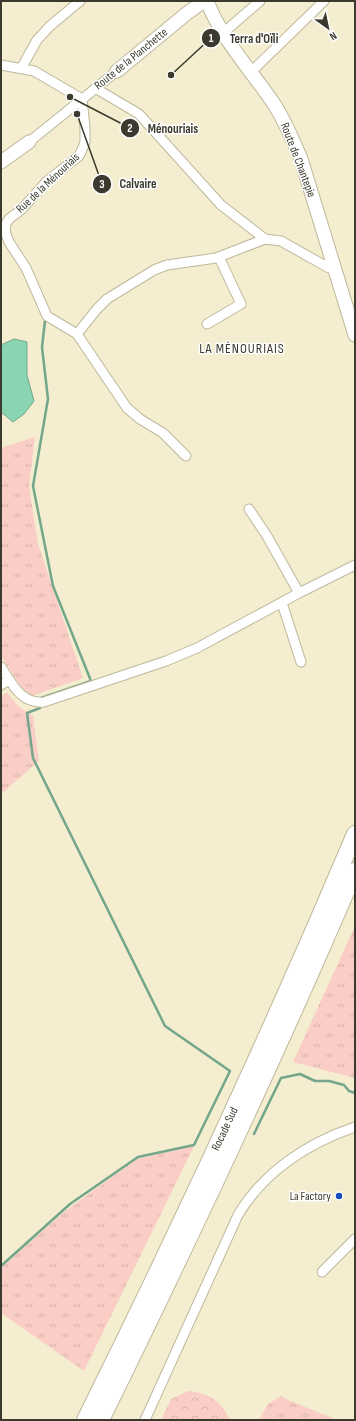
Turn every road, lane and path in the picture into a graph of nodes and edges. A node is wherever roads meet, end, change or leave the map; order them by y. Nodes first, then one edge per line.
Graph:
1 (80, 1) edge
2 (206, 1) edge
3 (260, 1) edge
4 (324, 1) edge
5 (223, 33) junction
6 (1, 66) edge
7 (22, 67) junction
8 (117, 71) joint
9 (251, 72) junction
10 (95, 88) junction
11 (82, 99) junction
12 (29, 142) joint
13 (1, 162) edge
14 (265, 238) junction
15 (219, 257) junction
16 (334, 267) junction
17 (207, 324) dead end
18 (77, 334) junction
19 (355, 335) edge
20 (186, 456) dead end
21 (249, 509) dead end
22 (355, 565) edge
23 (299, 593) junction
24 (282, 603) junction
25 (301, 662) dead end
26 (1, 668) edge
27 (9, 680) junction
28 (1, 685) edge
29 (355, 834) edge
30 (355, 871) edge
31 (355, 1127) edge
32 (355, 1239) edge
33 (322, 1272) dead end
34 (85, 1420) edge
35 (101, 1420) edge
36 (145, 1420) edge

1 - 7 street
2 - 5 street, Route de Chantepie
2 - 8 street, Route de la Planchette
3 - 5 street
4 - 9 street
5 - 9 street, Route de Chantepie
6 - 7 street
7 - 11 street
8 - 10 street, Route de la Planchette
9 - 16 street, Route de Chantepie
10 - 11 street, Route de la Planchette
10 - 14 street
11 - 12 street, Route de la Planchette
11 - 18 street, Rue de la Ménouriais
12 - 13 street, Route de la Planchette
14 - 15 street
14 - 16 street
15 - 17 street
15 - 18 street
16 - 19 street, Route de Chantepie
18 - 20 street, Rue de la Ménouriais
21 - 23 street
22 - 23 street
23 - 24 street
24 - 25 street
24 - 27 street
26 - 27 street
27 - 28 street
29 - 34 highway, Rocade Sud
30 - 35 highway, Rocade Sud
31 - 36 street
32 - 33 street

